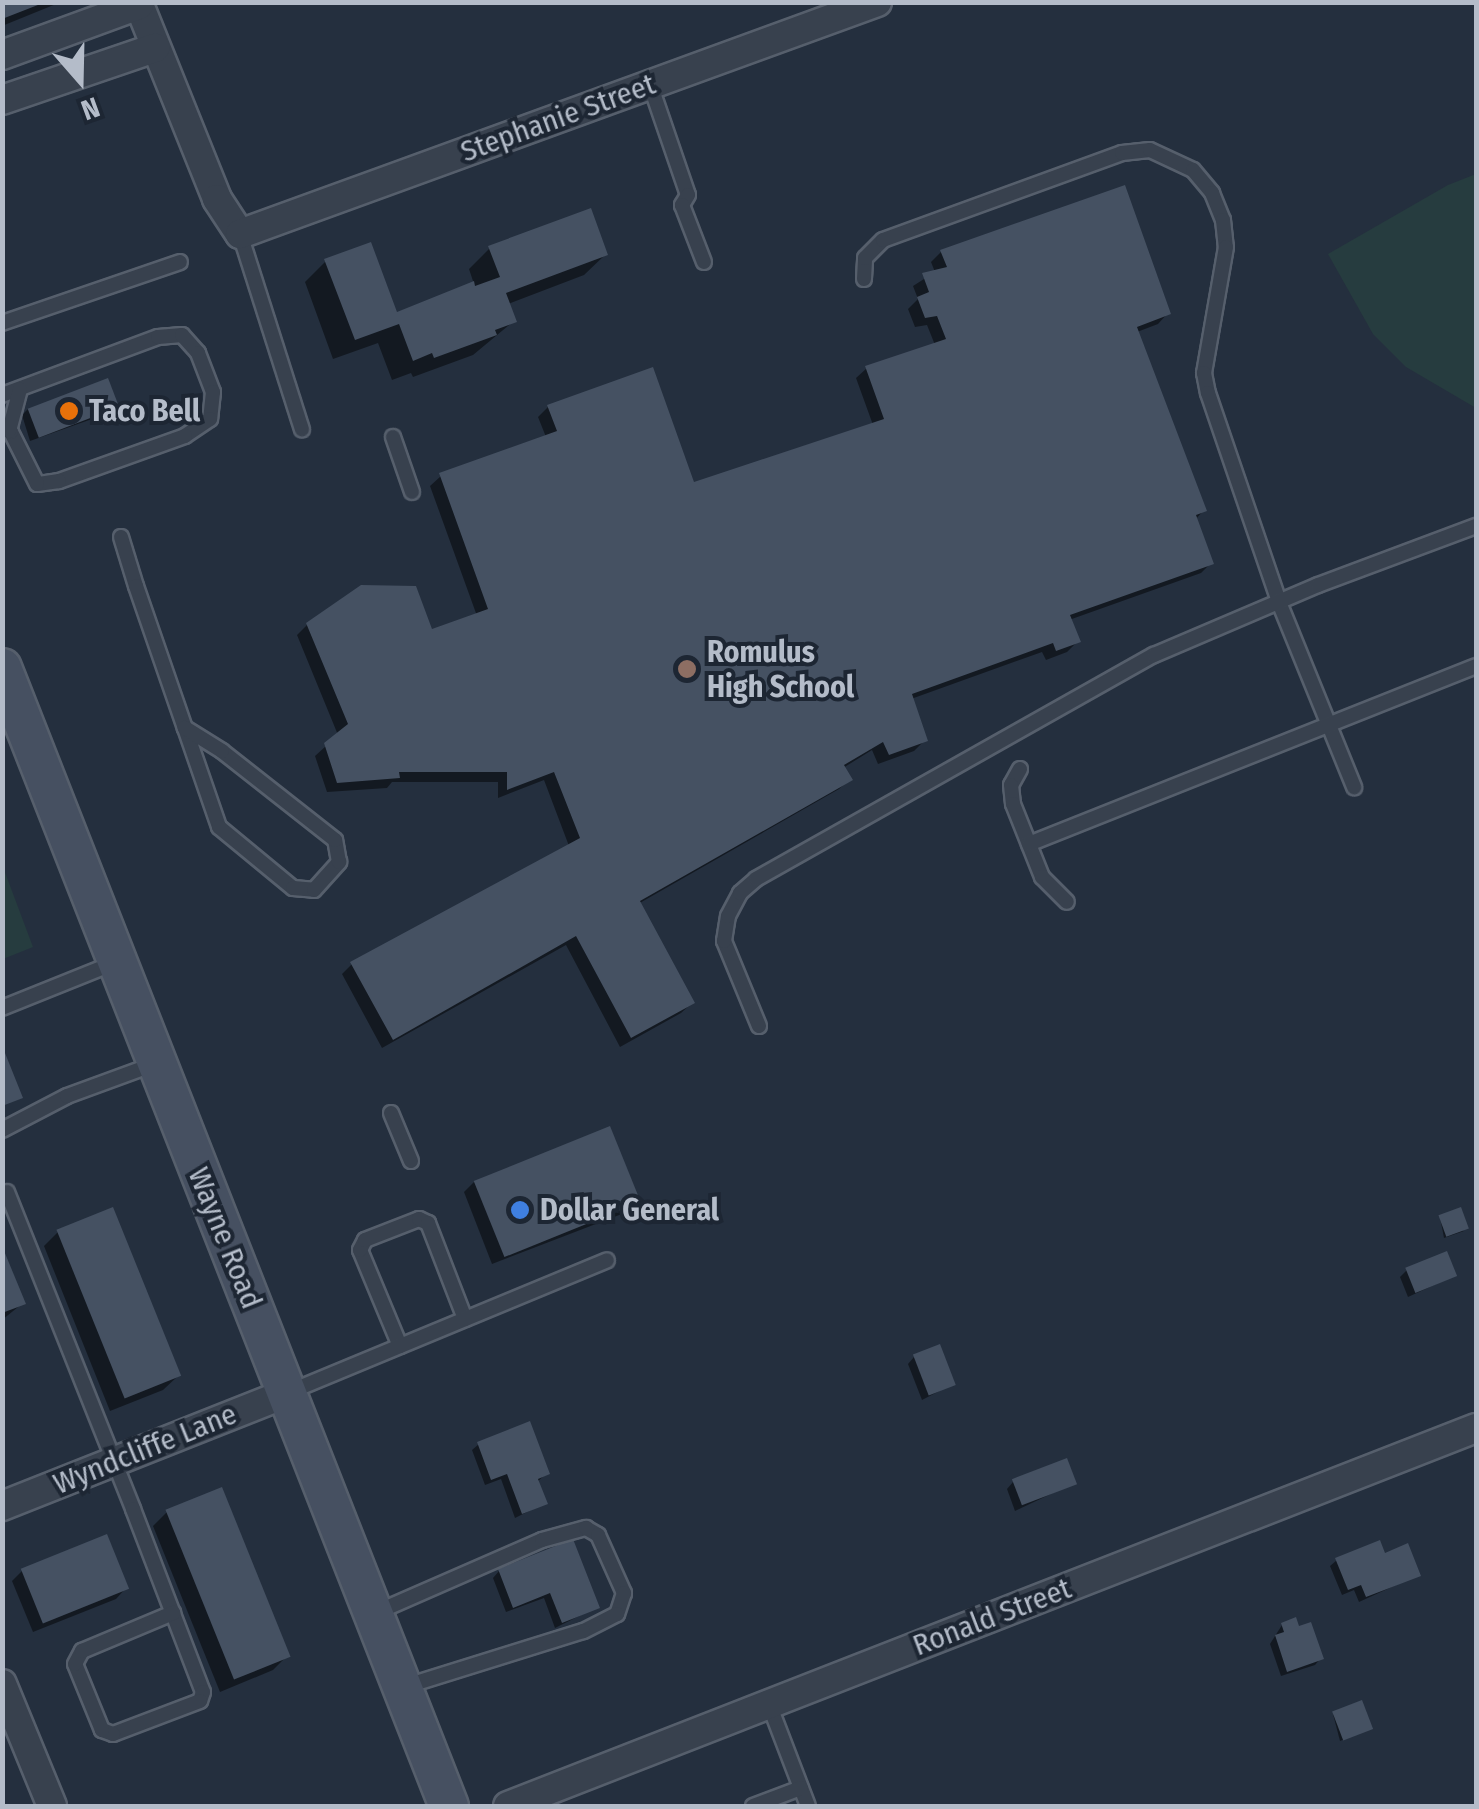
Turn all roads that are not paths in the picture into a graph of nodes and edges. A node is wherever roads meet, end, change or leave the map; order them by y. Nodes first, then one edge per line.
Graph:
1 (877, 2) edge
2 (144, 20) edge
3 (2, 55) edge
4 (650, 84) junction
5 (2, 100) edge
6 (240, 234) junction
7 (180, 262) dead end
8 (704, 262) dead end
9 (864, 279) dead end
10 (2, 322) edge
11 (20, 389) junction
12 (2, 395) edge
13 (6, 429) edge
14 (302, 429) dead end
15 (393, 437) dead end
16 (412, 492) dead end
17 (1476, 526) edge
18 (121, 537) dead end
19 (1279, 602) junction
20 (1476, 666) edge
21 (4, 678) edge
22 (1328, 724) junction
23 (185, 728) junction
24 (1020, 769) dead end
25 (1354, 787) dead end
26 (1029, 844) junction
27 (1068, 902) dead end
28 (119, 961) junction
29 (2, 1008) edge
30 (759, 1026) dead end
31 (158, 1062) junction
32 (391, 1113) dead end
33 (2, 1130) edge
34 (411, 1160) dead end
35 (7, 1192) dead end
36 (607, 1260) dead end
37 (465, 1318) junction
38 (400, 1346) junction
39 (287, 1392) junction
40 (1476, 1428) edge
41 (114, 1462) junction
42 (2, 1506) edge
43 (173, 1613) junction
44 (374, 1613) junction
45 (2, 1684) edge
46 (402, 1687) junction
47 (769, 1704) junction
48 (801, 1788) junction
49 (52, 1806) edge
50 (449, 1806) edge
51 (508, 1806) edge
52 (753, 1806) edge
53 (808, 1806) edge

1 - 4 street, Stephanie Street
2 - 3 street
2 - 5 street
2 - 6 street
4 - 6 street, Stephanie Street
4 - 8 lane
6 - 14 lane
7 - 10 lane
9 - 19 lane
11 - 12 lane
11 - 13 lane
11 - 13 lane
15 - 16 lane
17 - 19 lane
18 - 23 lane
19 - 22 lane
19 - 30 lane
20 - 22 lane
21 - 28 main road, Wayne Road
22 - 25 lane
22 - 26 lane
23 - 23 lane
24 - 26 lane
26 - 27 lane
28 - 29 lane
28 - 31 main road, Wayne Road
31 - 33 lane
31 - 39 main road, Wayne Road
32 - 34 lane
35 - 41 lane
36 - 37 lane
37 - 38 lane
37 - 38 lane
38 - 39 lane
39 - 41 street, Wyndcliffe Lane
39 - 44 main road, Wayne Road
40 - 47 street, Ronald Street
41 - 42 street, Wyndcliffe Lane
41 - 43 lane
43 - 43 lane
44 - 46 main road, Wayne Road
44 - 46 lane
45 - 49 street
46 - 50 main road, Wayne Road
47 - 48 lane
47 - 51 street, Ronald Street
48 - 52 lane
48 - 53 lane

